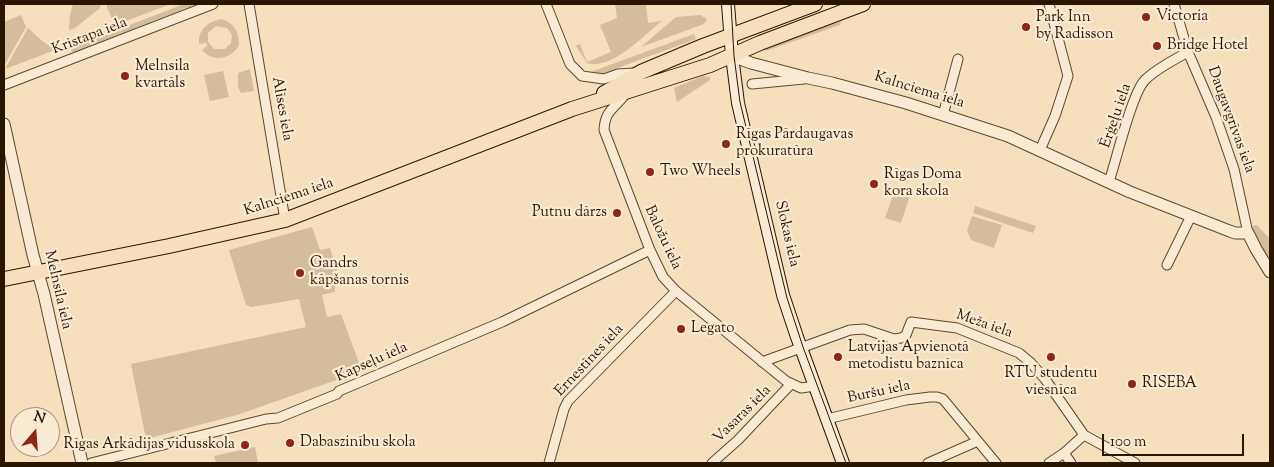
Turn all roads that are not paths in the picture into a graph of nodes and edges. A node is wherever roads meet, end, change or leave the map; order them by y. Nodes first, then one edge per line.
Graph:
1 (214, 4) edge
2 (249, 4) edge
3 (546, 4) edge
4 (728, 4) edge
5 (814, 4) edge
6 (863, 4) edge
7 (1049, 4) edge
8 (1174, 4) edge
9 (730, 36) junction
10 (1188, 52) junction
11 (732, 56) junction
12 (958, 58) dead end
13 (641, 72) junction
14 (808, 78) junction
15 (752, 84) dead end
16 (4, 86) edge
17 (626, 93) junction
18 (572, 109) junction
19 (943, 115) junction
20 (4, 124) edge
21 (1040, 150) junction
22 (1110, 182) junction
23 (1191, 216) junction
24 (285, 220) junction
25 (1248, 233) junction
26 (650, 250) junction
27 (1167, 265) dead end
28 (39, 272) junction
29 (1270, 272) edge
30 (4, 279) edge
31 (676, 291) junction
32 (800, 347) junction
33 (762, 362) junction
34 (791, 384) junction
35 (815, 386) junction
36 (827, 419) junction
37 (1084, 435) junction
38 (978, 441) junction
39 (1064, 453) junction
40 (82, 463) edge
41 (91, 463) edge
42 (549, 463) edge
43 (712, 463) edge
44 (844, 463) edge
45 (928, 463) edge
46 (996, 463) edge
47 (1049, 463) edge
48 (1071, 463) edge
49 (1135, 463) edge

1 - 16 street, Kristapa iela
2 - 24 street, Alīses iela
3 - 13 street
4 - 9 main road, Slokas iela
5 - 9 main road, Kalnciema iela
6 - 11 main road
7 - 21 street
8 - 10 street, Daugavgrīvas iela
9 - 11 main road, Slokas iela
9 - 13 main road, Kalnciema iela
10 - 22 street, Ērģeļu iela
10 - 25 street, Daugavgrīvas iela
11 - 14 street, Kalnciema iela
11 - 17 main road, Kalnciema iela
11 - 32 main road, Slokas iela
12 - 19 street
13 - 18 main road, Kalnciema iela
14 - 15 street
14 - 19 street, Kalnciema iela
17 - 18 main road, Kalnciema iela
17 - 26 street, Baložu iela
18 - 24 main road, Kalnciema iela
19 - 21 street, Kalnciema iela
20 - 28 street, Melnsila iela
21 - 22 street, Kalnciema iela
22 - 23 street, Kalnciema iela
23 - 25 street, Kalnciema iela
23 - 27 street
24 - 28 main road, Kalnciema iela
25 - 29 street, Daugavgrīvas iela
26 - 31 street, Baložu iela
26 - 41 street, Kapseļu iela
28 - 30 main road, Kalnciema iela
28 - 40 street, Melnsila iela
31 - 33 street, Baložu iela
31 - 42 street, Ernestīnes iela
32 - 33 street, Meža iela
32 - 35 main road, Slokas iela
32 - 37 street, Meža iela
33 - 34 street, Baložu iela
34 - 35 street
34 - 43 street, Vasaras iela
35 - 36 main road, Slokas iela
36 - 38 street, Buršu iela
36 - 44 main road, Slokas iela
37 - 39 street
37 - 49 street, Meža iela
38 - 45 street
38 - 46 street, Buršu iela
39 - 47 street
39 - 48 street

